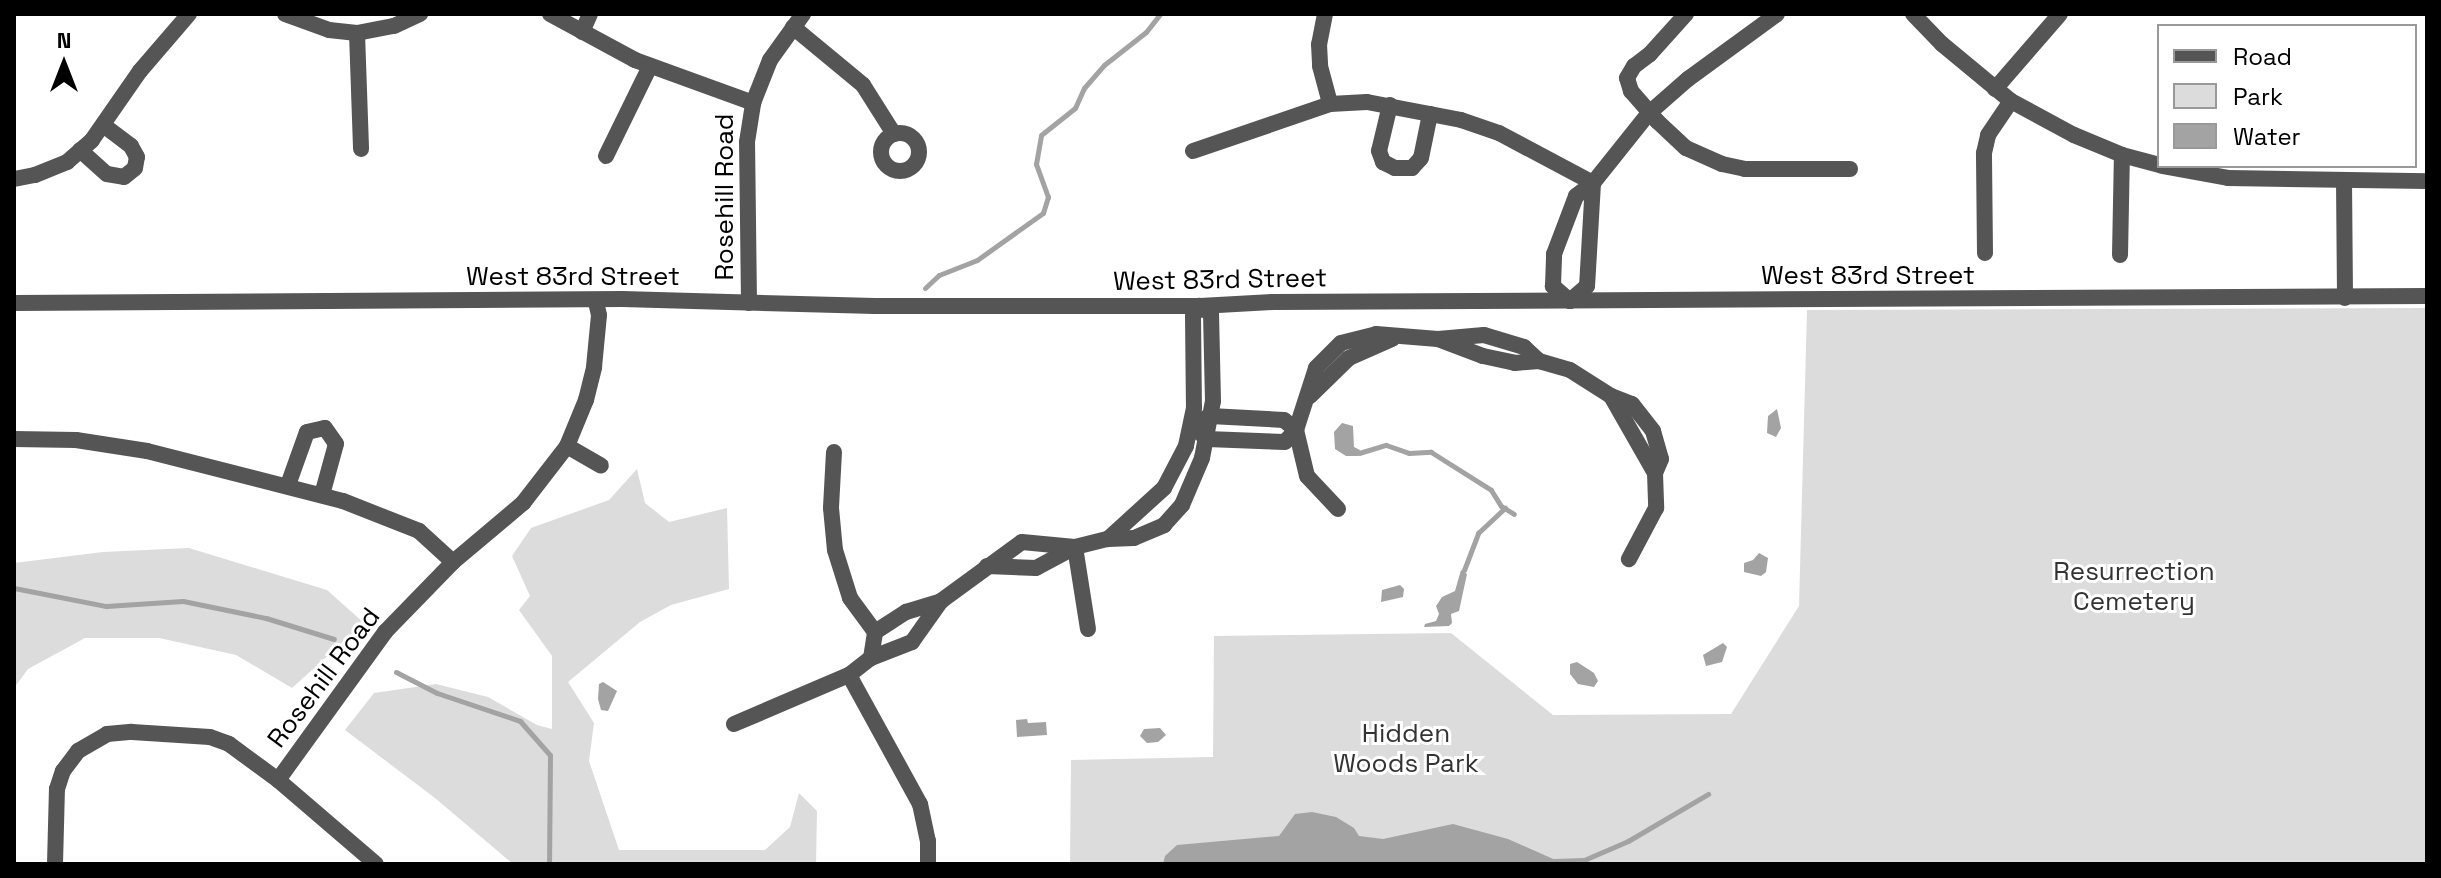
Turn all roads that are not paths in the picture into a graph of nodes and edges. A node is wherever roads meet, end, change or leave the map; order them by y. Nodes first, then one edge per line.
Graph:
1 (189, 14) edge
2 (285, 14) edge
3 (420, 14) edge
4 (550, 14) edge
5 (590, 14) edge
6 (1325, 14) edge
7 (1686, 14) edge
8 (1913, 14) edge
9 (2060, 14) edge
10 (1769, 16) edge
11 (798, 21) edge
12 (582, 32) junction
13 (357, 33) junction
14 (650, 66) junction
15 (1995, 89) junction
16 (2011, 101) junction
17 (753, 103) junction
18 (1330, 104) junction
19 (1390, 105) junction
20 (1430, 114) junction
21 (1648, 114) junction
22 (103, 125) junction
23 (894, 134) dead end
24 (361, 149) dead end
25 (80, 150) junction
26 (1193, 151) dead end
27 (2122, 155) junction
28 (606, 156) dead end
29 (2157, 165) edge
30 (2171, 168) edge
31 (1850, 169) dead end
32 (14, 179) edge
33 (2344, 181) junction
34 (2427, 181) edge
35 (1593, 183) junction
36 (1985, 253) dead end
37 (2120, 255) dead end
38 (2427, 296) edge
39 (2345, 298) junction
40 (1570, 301) junction
41 (596, 302) junction
42 (14, 303) edge
43 (749, 303) junction
44 (1200, 306) junction
45 (1210, 416) junction
46 (1191, 425) junction
47 (1296, 430) junction
48 (14, 439) edge
49 (1207, 439) junction
50 (567, 446) junction
51 (834, 452) dead end
52 (601, 466) dead end
53 (288, 485) junction
54 (322, 495) junction
55 (1338, 509) dead end
56 (1108, 539) junction
57 (1075, 547) junction
58 (1629, 559) dead end
59 (453, 562) junction
60 (987, 566) junction
61 (941, 601) junction
62 (1088, 629) dead end
63 (875, 632) junction
64 (871, 658) junction
65 (849, 675) junction
66 (734, 724) dead end
67 (278, 780) junction
68 (55, 864) edge
69 (376, 864) edge
70 (928, 864) edge

1 - 22 street
2 - 13 street
3 - 13 street
4 - 12 street, Rosehill Road
5 - 12 street
6 - 18 street
7 - 21 street
8 - 15 street
9 - 15 street
10 - 21 street
11 - 17 street
11 - 23 street
12 - 14 street, Rosehill Road
13 - 24 street
14 - 17 street, Rosehill Road
14 - 28 street
15 - 16 street
16 - 27 street
16 - 36 street
17 - 43 street, Rosehill Road
18 - 19 street
18 - 26 street
19 - 20 street
19 - 20 street
20 - 35 street
21 - 31 street
21 - 35 street
22 - 25 street
22 - 25 street
25 - 32 street
27 - 29 street
27 - 37 street
30 - 33 street
33 - 34 street
33 - 39 street
35 - 40 street
35 - 40 street
38 - 39 street, West 83rd Street
39 - 40 street, West 83rd Street
40 - 44 street, West 83rd Street
41 - 42 street, West 83rd Street
41 - 43 street, West 83rd Street
41 - 50 street, Rosehill Road
43 - 44 street, West 83rd Street
44 - 45 street
44 - 46 street
45 - 46 street
45 - 47 street
45 - 49 street
46 - 49 street
46 - 56 street
47 - 49 street
47 - 55 street
47 - 58 street
48 - 53 street
49 - 56 street
50 - 52 street
50 - 59 street, Rosehill Road
51 - 63 street
53 - 54 street
53 - 54 street
54 - 59 street
56 - 57 street
57 - 60 street
57 - 60 street
57 - 62 street
59 - 67 street, Rosehill Road
60 - 61 street
61 - 63 street
61 - 64 street
63 - 64 street
64 - 65 street
65 - 66 street
65 - 70 street
67 - 68 street
67 - 69 street, Rosehill Road

